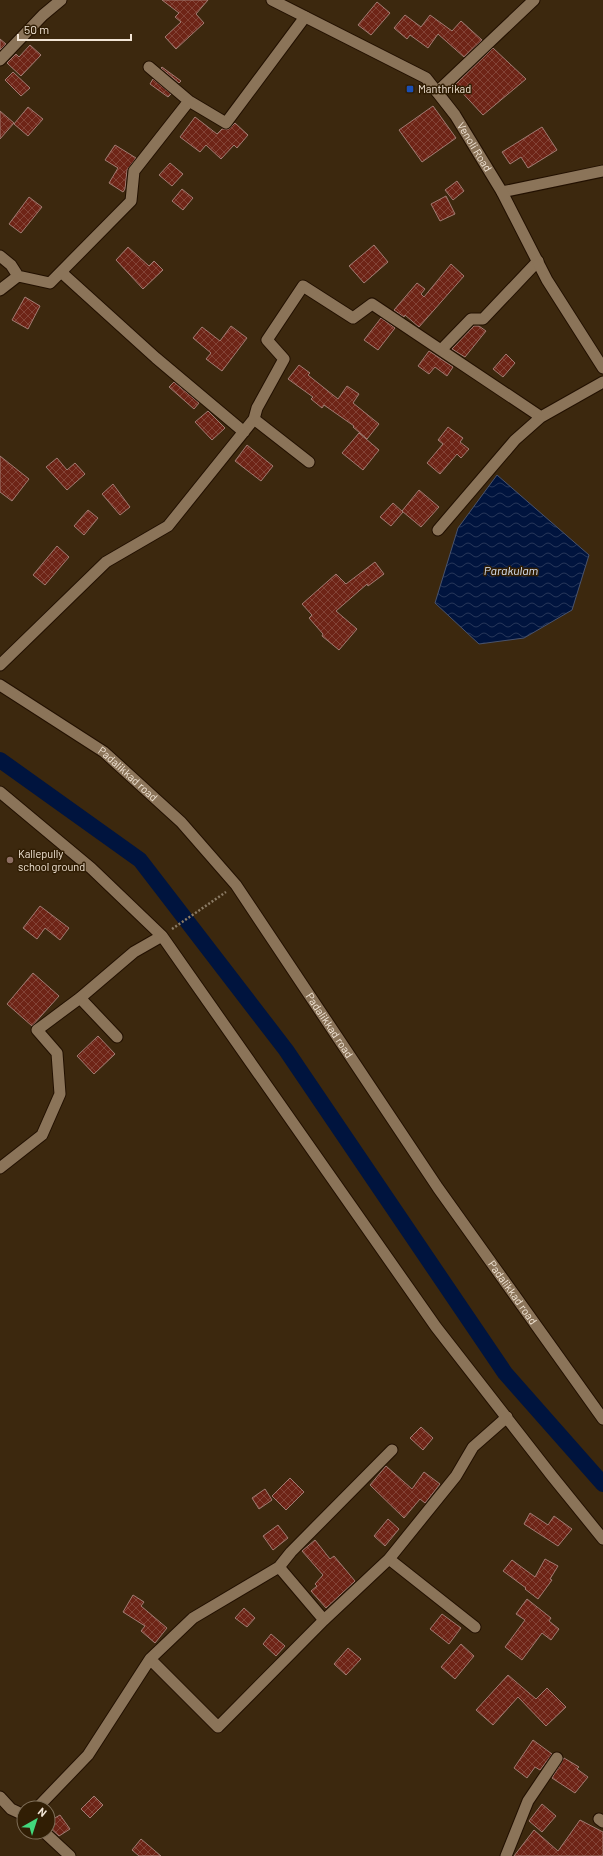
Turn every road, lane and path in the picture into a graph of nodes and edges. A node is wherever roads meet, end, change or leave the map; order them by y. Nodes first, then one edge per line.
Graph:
1 (61, 0) edge
2 (272, 0) edge
3 (534, 0) edge
4 (304, 17) junction
5 (0, 60) edge
6 (149, 67) dead end
7 (437, 92) junction
8 (190, 101) junction
9 (603, 171) edge
10 (502, 192) junction
11 (0, 256) edge
12 (538, 261) junction
13 (61, 272) junction
14 (18, 276) junction
15 (0, 290) edge
16 (441, 350) junction
17 (603, 368) edge
18 (603, 382) edge
19 (542, 418) junction
20 (254, 419) junction
21 (244, 432) junction
22 (309, 462) dead end
23 (438, 530) dead end
24 (0, 665) edge
25 (0, 685) edge
26 (0, 792) edge
27 (236, 885) junction
28 (162, 936) junction
29 (80, 998) junction
30 (117, 1037) dead end
31 (0, 1168) edge
32 (508, 1417) junction
33 (603, 1419) edge
34 (392, 1450) dead end
35 (603, 1539) edge
36 (389, 1559) junction
37 (279, 1567) junction
38 (324, 1620) junction
39 (475, 1627) dead end
40 (150, 1659) junction
41 (557, 1758) dead end
42 (0, 1797) edge
43 (45, 1800) edge
44 (16, 1811) edge
45 (53, 1840) edge
46 (70, 1856) edge
47 (506, 1856) edge

1 - 5 street
2 - 4 street, Venoli Road
3 - 7 street
4 - 7 street, Venoli Road
4 - 8 street
6 - 8 street
7 - 10 street, Venoli Road
8 - 13 street
9 - 10 street
10 - 12 street, Venoli Road
11 - 14 street
12 - 16 street
12 - 17 street, Venoli Road
13 - 14 street
13 - 21 street
14 - 15 street
16 - 19 street
16 - 20 street
18 - 19 street
19 - 23 street
20 - 21 street
20 - 22 street
21 - 24 street
25 - 27 street, Padalikkad road
26 - 28 street
27 - 28 path
27 - 33 street, Padalikkad road
28 - 29 street
28 - 32 street
29 - 30 street
29 - 31 street
32 - 35 street
32 - 36 street
34 - 37 street
36 - 38 street
36 - 39 street
37 - 38 street
37 - 40 street
38 - 40 street
40 - 43 street
41 - 47 street
42 - 44 street
45 - 46 street

